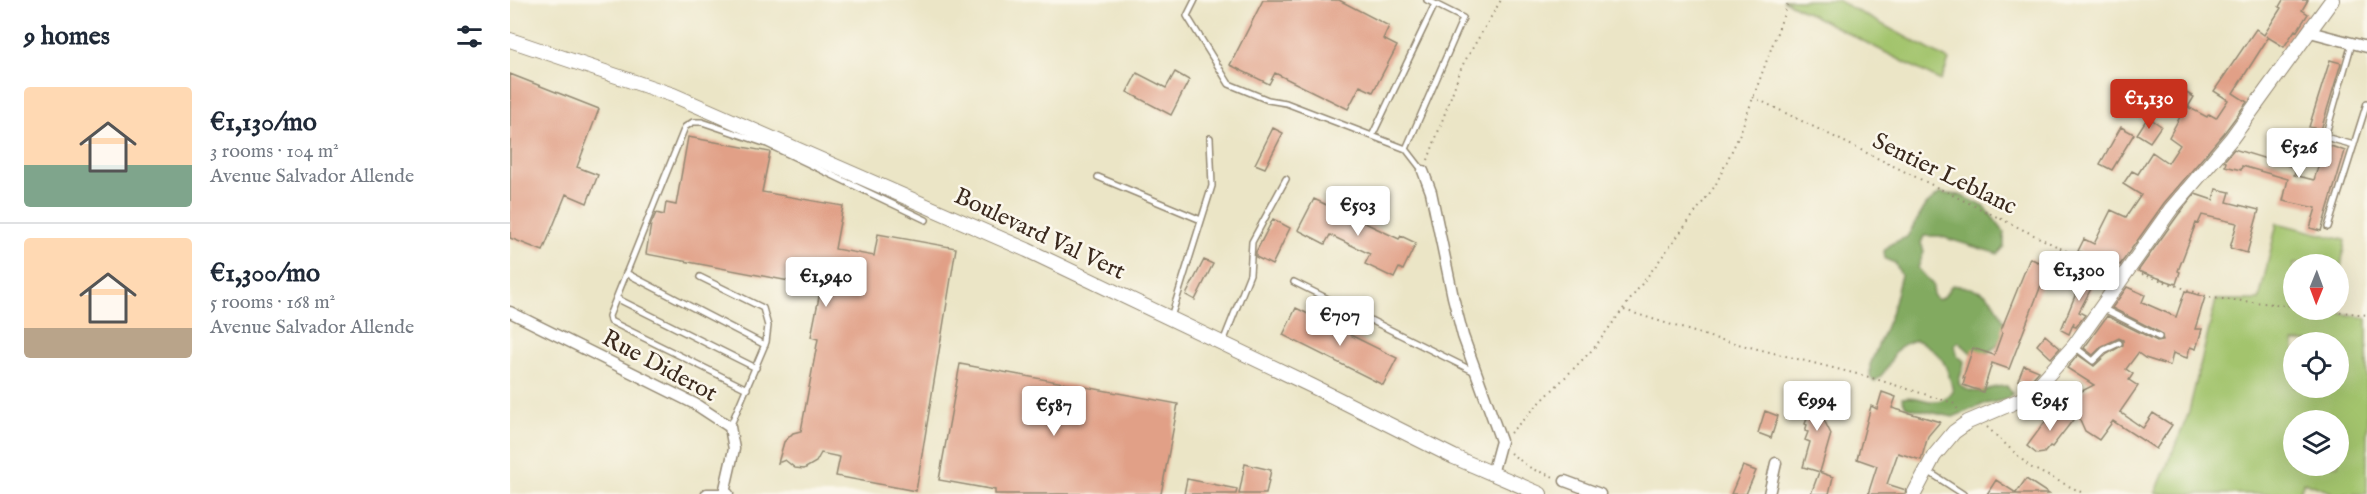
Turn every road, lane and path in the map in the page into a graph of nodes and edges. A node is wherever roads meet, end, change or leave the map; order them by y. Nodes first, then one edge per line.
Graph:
1 (1195, 0) edge
2 (1427, 0) edge
3 (1501, 0) edge
4 (1789, 0) edge
5 (2332, 0) edge
6 (1435, 4) junction
7 (2310, 32) junction
8 (510, 40) edge
9 (2352, 43) junction
10 (2367, 47) edge
11 (1753, 97) junction
12 (2367, 103) edge
13 (1372, 136) junction
14 (1209, 138) dead end
15 (2354, 145) junction
16 (1406, 149) junction
17 (1423, 171) junction
18 (1098, 177) dead end
19 (1286, 179) dead end
20 (926, 220) dead end
21 (1201, 220) junction
22 (2328, 227) dead end
23 (626, 273) junction
24 (2126, 274) junction
25 (700, 277) dead end
26 (1294, 282) dead end
27 (616, 298) junction
28 (2283, 305) edge
29 (2102, 308) junction
30 (1623, 309) junction
31 (510, 312) edge
32 (2349, 313) edge
33 (2367, 315) edge
34 (1170, 318) junction
35 (2159, 337) dead end
36 (1222, 343) junction
37 (2119, 343) dead end
38 (765, 345) junction
39 (2074, 346) junction
40 (756, 368) junction
41 (1475, 372) junction
42 (747, 389) junction
43 (1974, 420) junction
44 (730, 427) junction
45 (1501, 441) junction
46 (1776, 463) dead end
47 (1926, 470) junction
48 (1492, 474) junction
49 (1565, 481) joint
50 (726, 493) edge
51 (707, 494) edge
52 (1540, 494) edge
53 (1600, 494) edge
54 (1769, 494) edge
55 (1914, 494) edge
56 (1963, 494) edge
57 (2085, 494) edge

1 - 13 lane
2 - 6 lane
3 - 17 path
4 - 11 path
5 - 7 street
6 - 13 lane
6 - 16 lane
7 - 9 street
7 - 24 street
8 - 34 street, Boulevard Val Vert
9 - 10 street
9 - 15 lane
11 - 24 path, Sentier Leblanc
11 - 30 path
12 - 15 lane
13 - 16 lane
14 - 21 lane
15 - 22 lane
16 - 17 lane
17 - 41 street
18 - 21 lane
19 - 36 lane
20 - 23 lane
21 - 34 lane
23 - 27 lane
23 - 38 lane
24 - 28 path, Sentier Leblanc
24 - 29 street
25 - 38 lane
26 - 41 lane
27 - 40 lane
27 - 42 lane
29 - 35 lane
29 - 39 street
30 - 43 path
30 - 45 path
31 - 44 street, Rue Diderot
32 - 33 path
34 - 36 street, Boulevard Val Vert
36 - 48 street, Boulevard Val Vert
37 - 39 lane
38 - 40 lane
39 - 43 street
40 - 42 lane
41 - 45 street
42 - 44 lane
43 - 47 street
43 - 57 path
44 - 50 street, Rue Diderot
45 - 48 street
45 - 49 path
46 - 54 street
47 - 55 street
47 - 56 lane
48 - 52 street, Boulevard Val Vert
49 - 53 street
50 - 51 street

